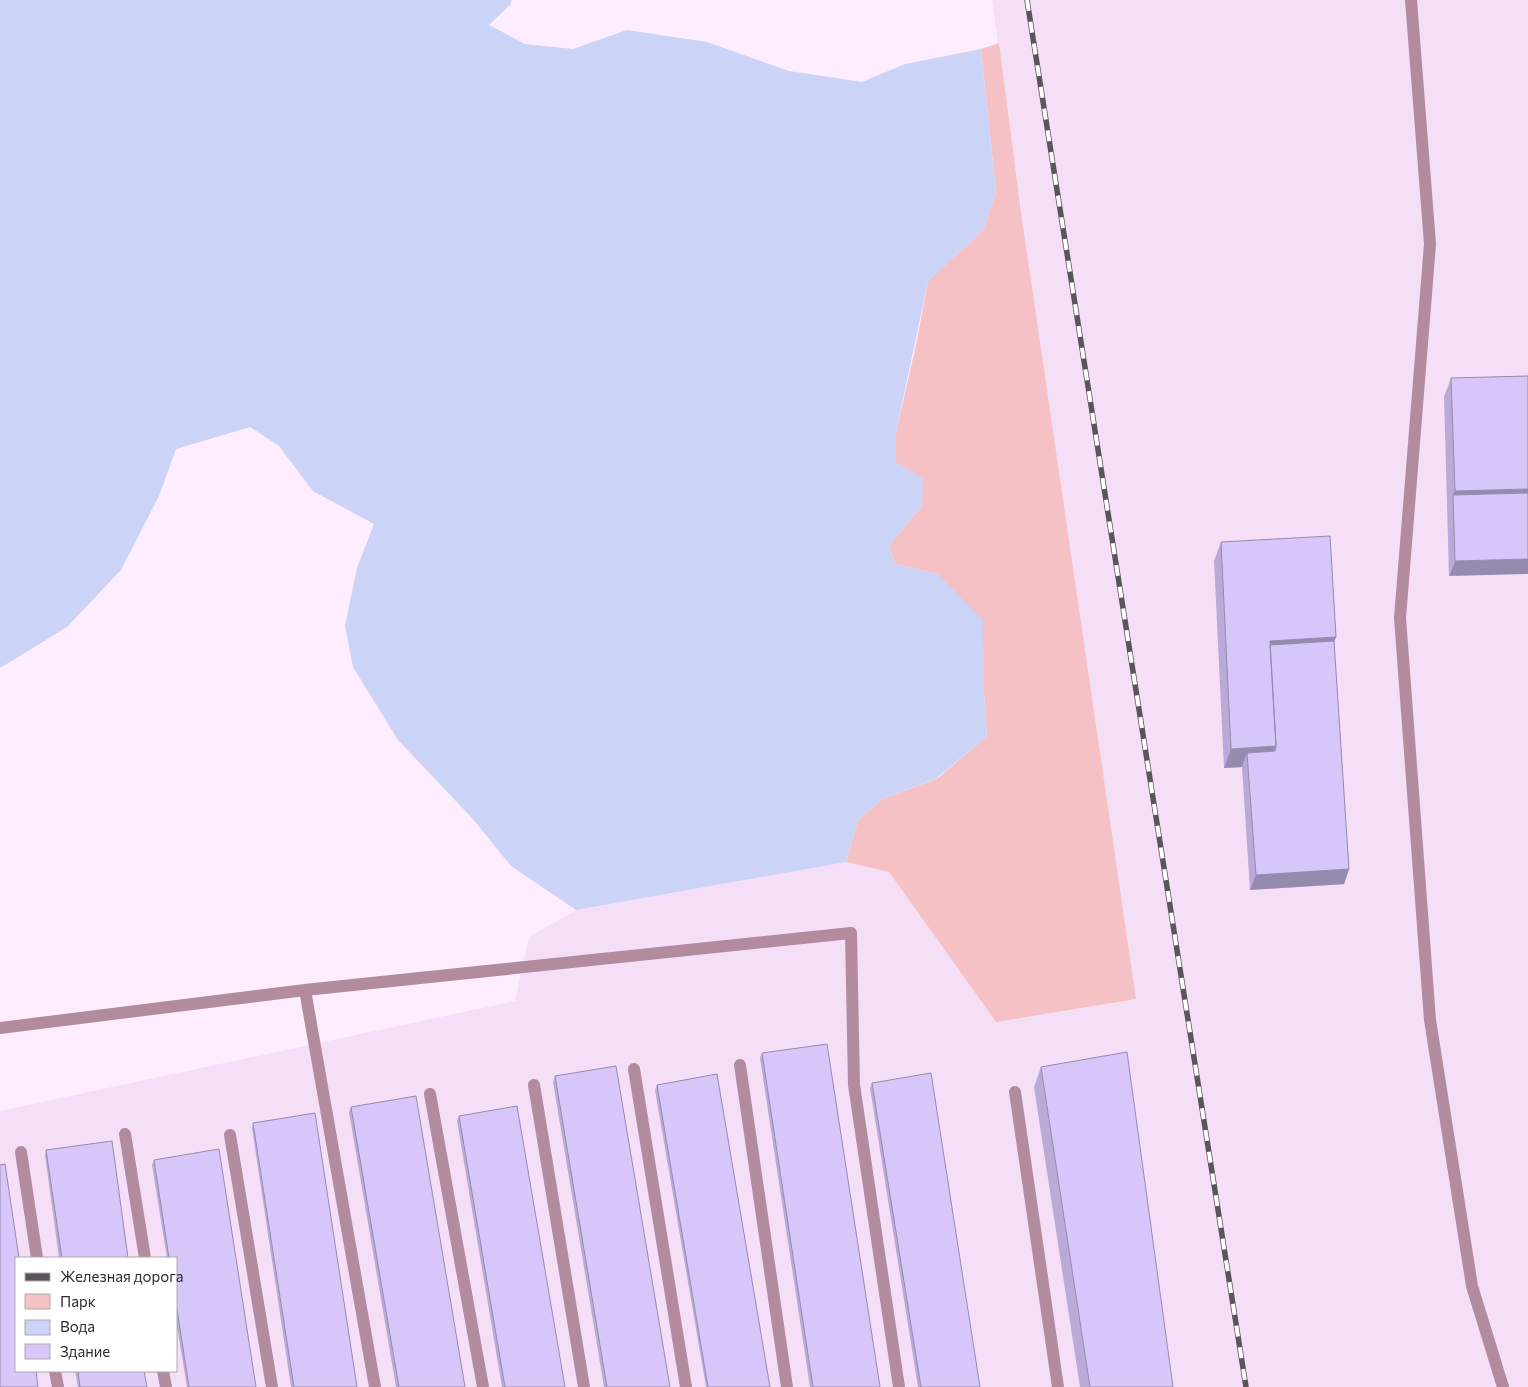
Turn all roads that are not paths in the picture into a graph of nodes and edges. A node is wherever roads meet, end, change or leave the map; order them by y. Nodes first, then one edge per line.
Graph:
1 (1411, 0) edge
2 (305, 990) junction
3 (0, 1028) edge
4 (740, 1065) dead end
5 (634, 1069) dead end
6 (534, 1085) dead end
7 (1014, 1092) dead end
8 (430, 1094) dead end
9 (125, 1134) dead end
10 (230, 1135) dead end
11 (21, 1152) dead end
12 (38, 1257) edge
13 (145, 1257) edge
14 (55, 1372) edge
15 (163, 1372) edge
16 (58, 1387) edge
17 (166, 1387) edge
18 (272, 1387) edge
19 (375, 1387) edge
20 (483, 1387) edge
21 (584, 1387) edge
22 (686, 1387) edge
23 (787, 1387) edge
24 (899, 1387) edge
25 (1058, 1387) edge
26 (1503, 1387) edge

1 - 26 lane
2 - 3 lane
2 - 19 lane
2 - 24 lane
4 - 23 lane
5 - 22 lane
6 - 21 lane
7 - 25 lane
8 - 20 lane
9 - 13 lane
10 - 18 lane
11 - 12 lane
14 - 16 lane
15 - 17 lane

